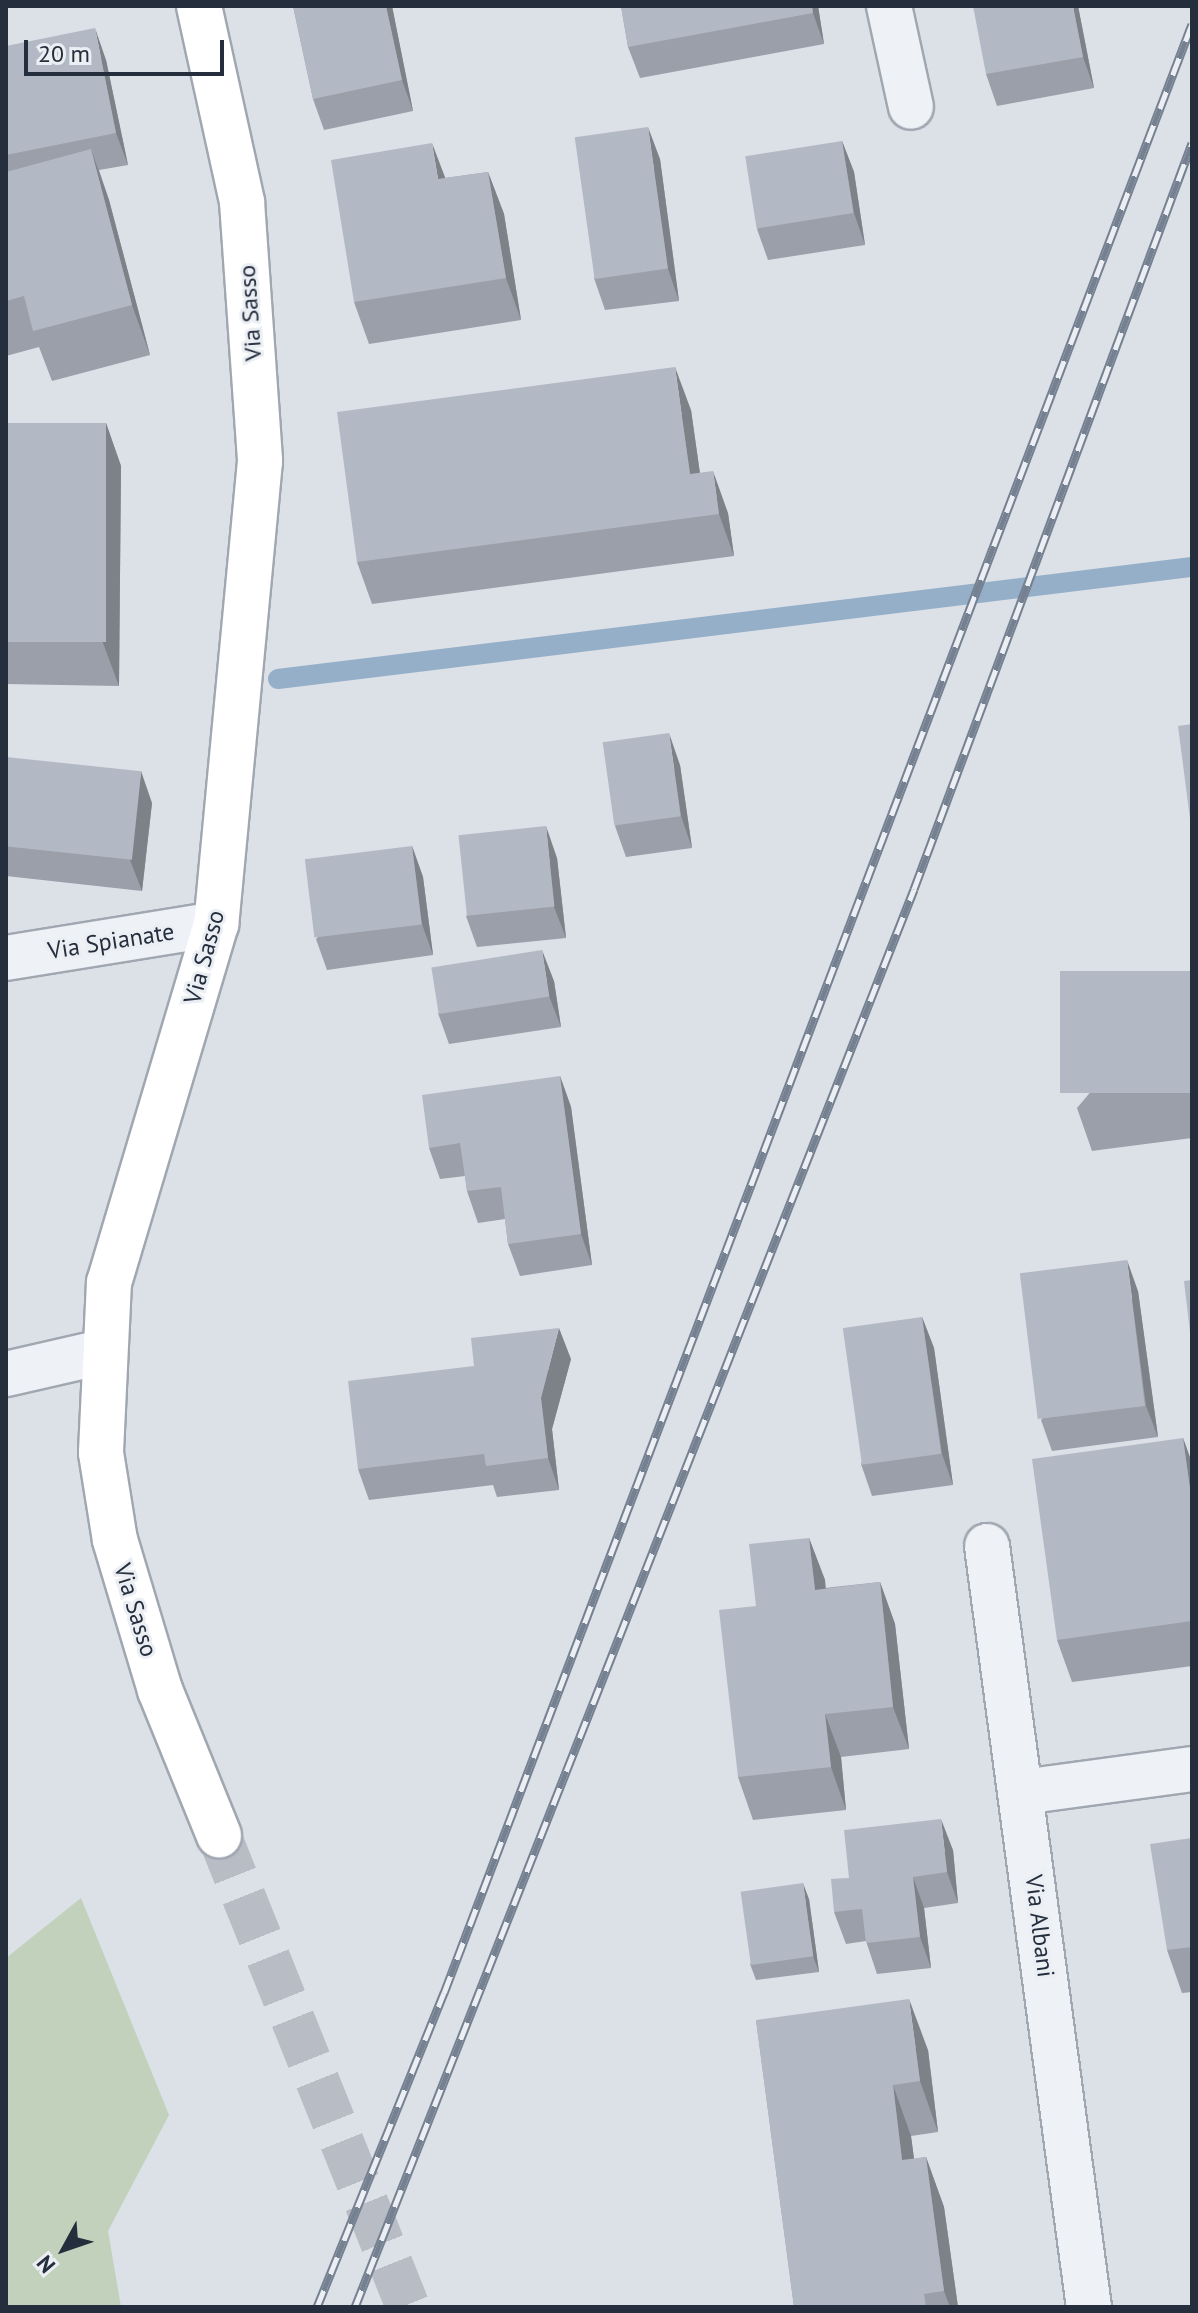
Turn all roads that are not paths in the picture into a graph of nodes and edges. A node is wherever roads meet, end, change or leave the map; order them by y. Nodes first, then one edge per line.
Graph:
1 (199, 6) edge
2 (889, 6) edge
3 (911, 107) dead end
4 (216, 924) junction
5 (6, 958) edge
6 (102, 1352) junction
7 (6, 1374) edge
8 (987, 1546) dead end
9 (1192, 1769) edge
10 (1022, 1792) junction
11 (219, 1835) tunnel mouth
12 (1089, 2307) edge

1 - 4 street, Via Sasso
2 - 3 street
4 - 5 street, Via Spianate
4 - 6 street, Via Sasso
6 - 7 street
6 - 11 street, Via Sasso
8 - 10 street, Via Albani
9 - 10 street
10 - 12 street, Via Albani

